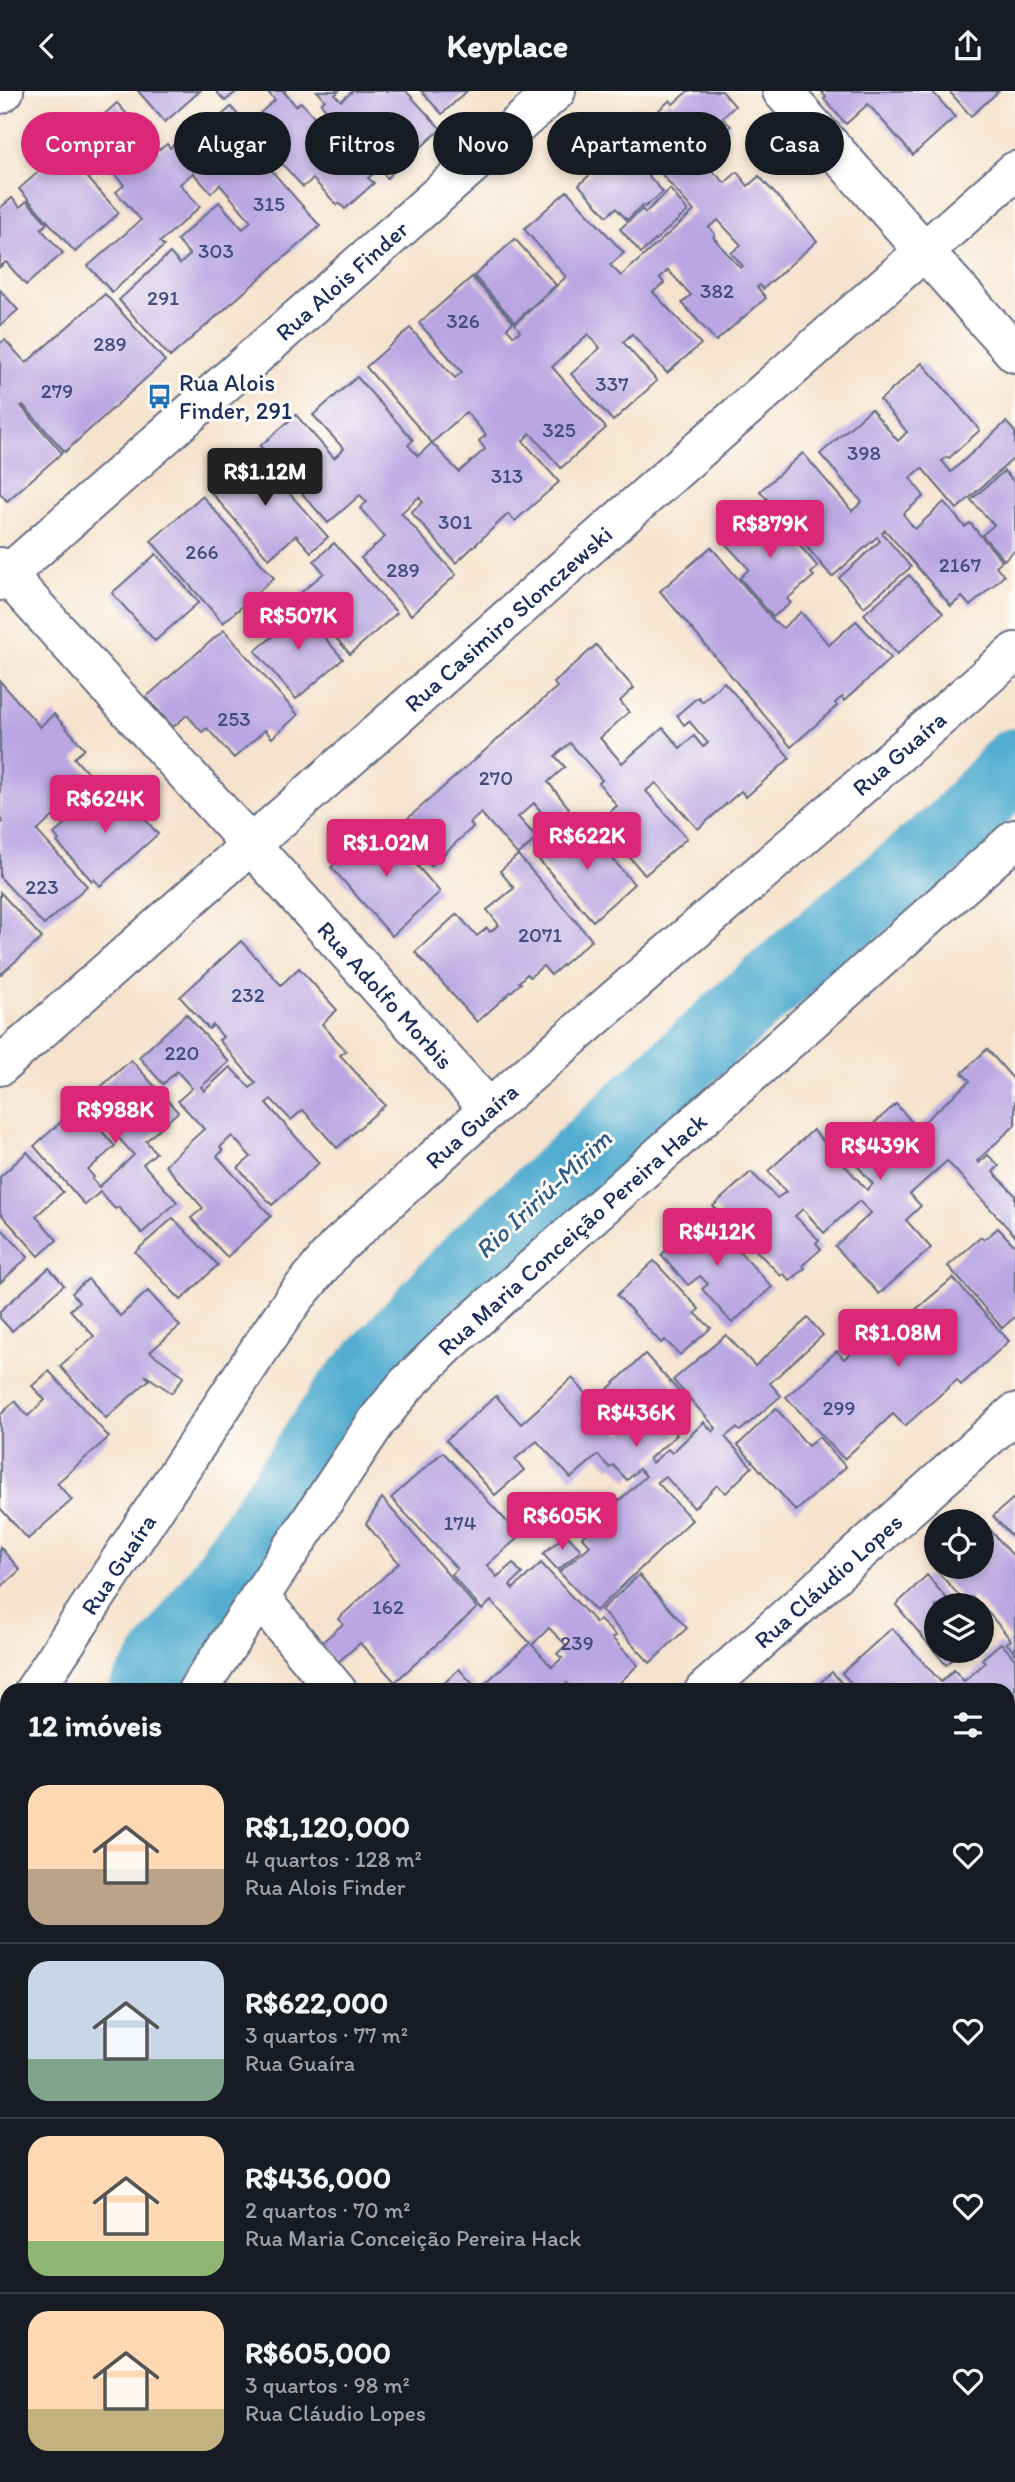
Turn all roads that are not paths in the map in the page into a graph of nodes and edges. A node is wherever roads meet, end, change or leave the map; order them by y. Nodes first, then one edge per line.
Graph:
1 (556, 91) edge
2 (782, 91) edge
3 (1015, 171) edge
4 (925, 251) junction
5 (1015, 353) edge
6 (2, 574) edge
7 (1015, 652) edge
8 (1015, 839) edge
9 (250, 844) junction
10 (0, 1066) edge
11 (489, 1109) junction
12 (1015, 1413) edge
13 (259, 1597) junction
14 (39, 1683) edge
15 (202, 1683) edge
16 (330, 1683) edge
17 (713, 1683) edge

1 - 6 street, Rua Alois Finder
2 - 4 street
3 - 4 street, Rua Casimiro Slonczewski
4 - 5 street
4 - 9 street, Rua Casimiro Slonczewski
6 - 9 street, Rua Adolfo Morbis
7 - 11 street, Rua Guaíra
8 - 13 street, Rua Maria Conceição Pereira Hack
9 - 10 street, Rua Casimiro Slonczewski
9 - 11 street, Rua Adolfo Morbis
11 - 14 street, Rua Guaíra
12 - 17 street, Rua Cláudio Lopes
13 - 15 street, Rua Maria Conceição Pereira Hack
13 - 16 street

